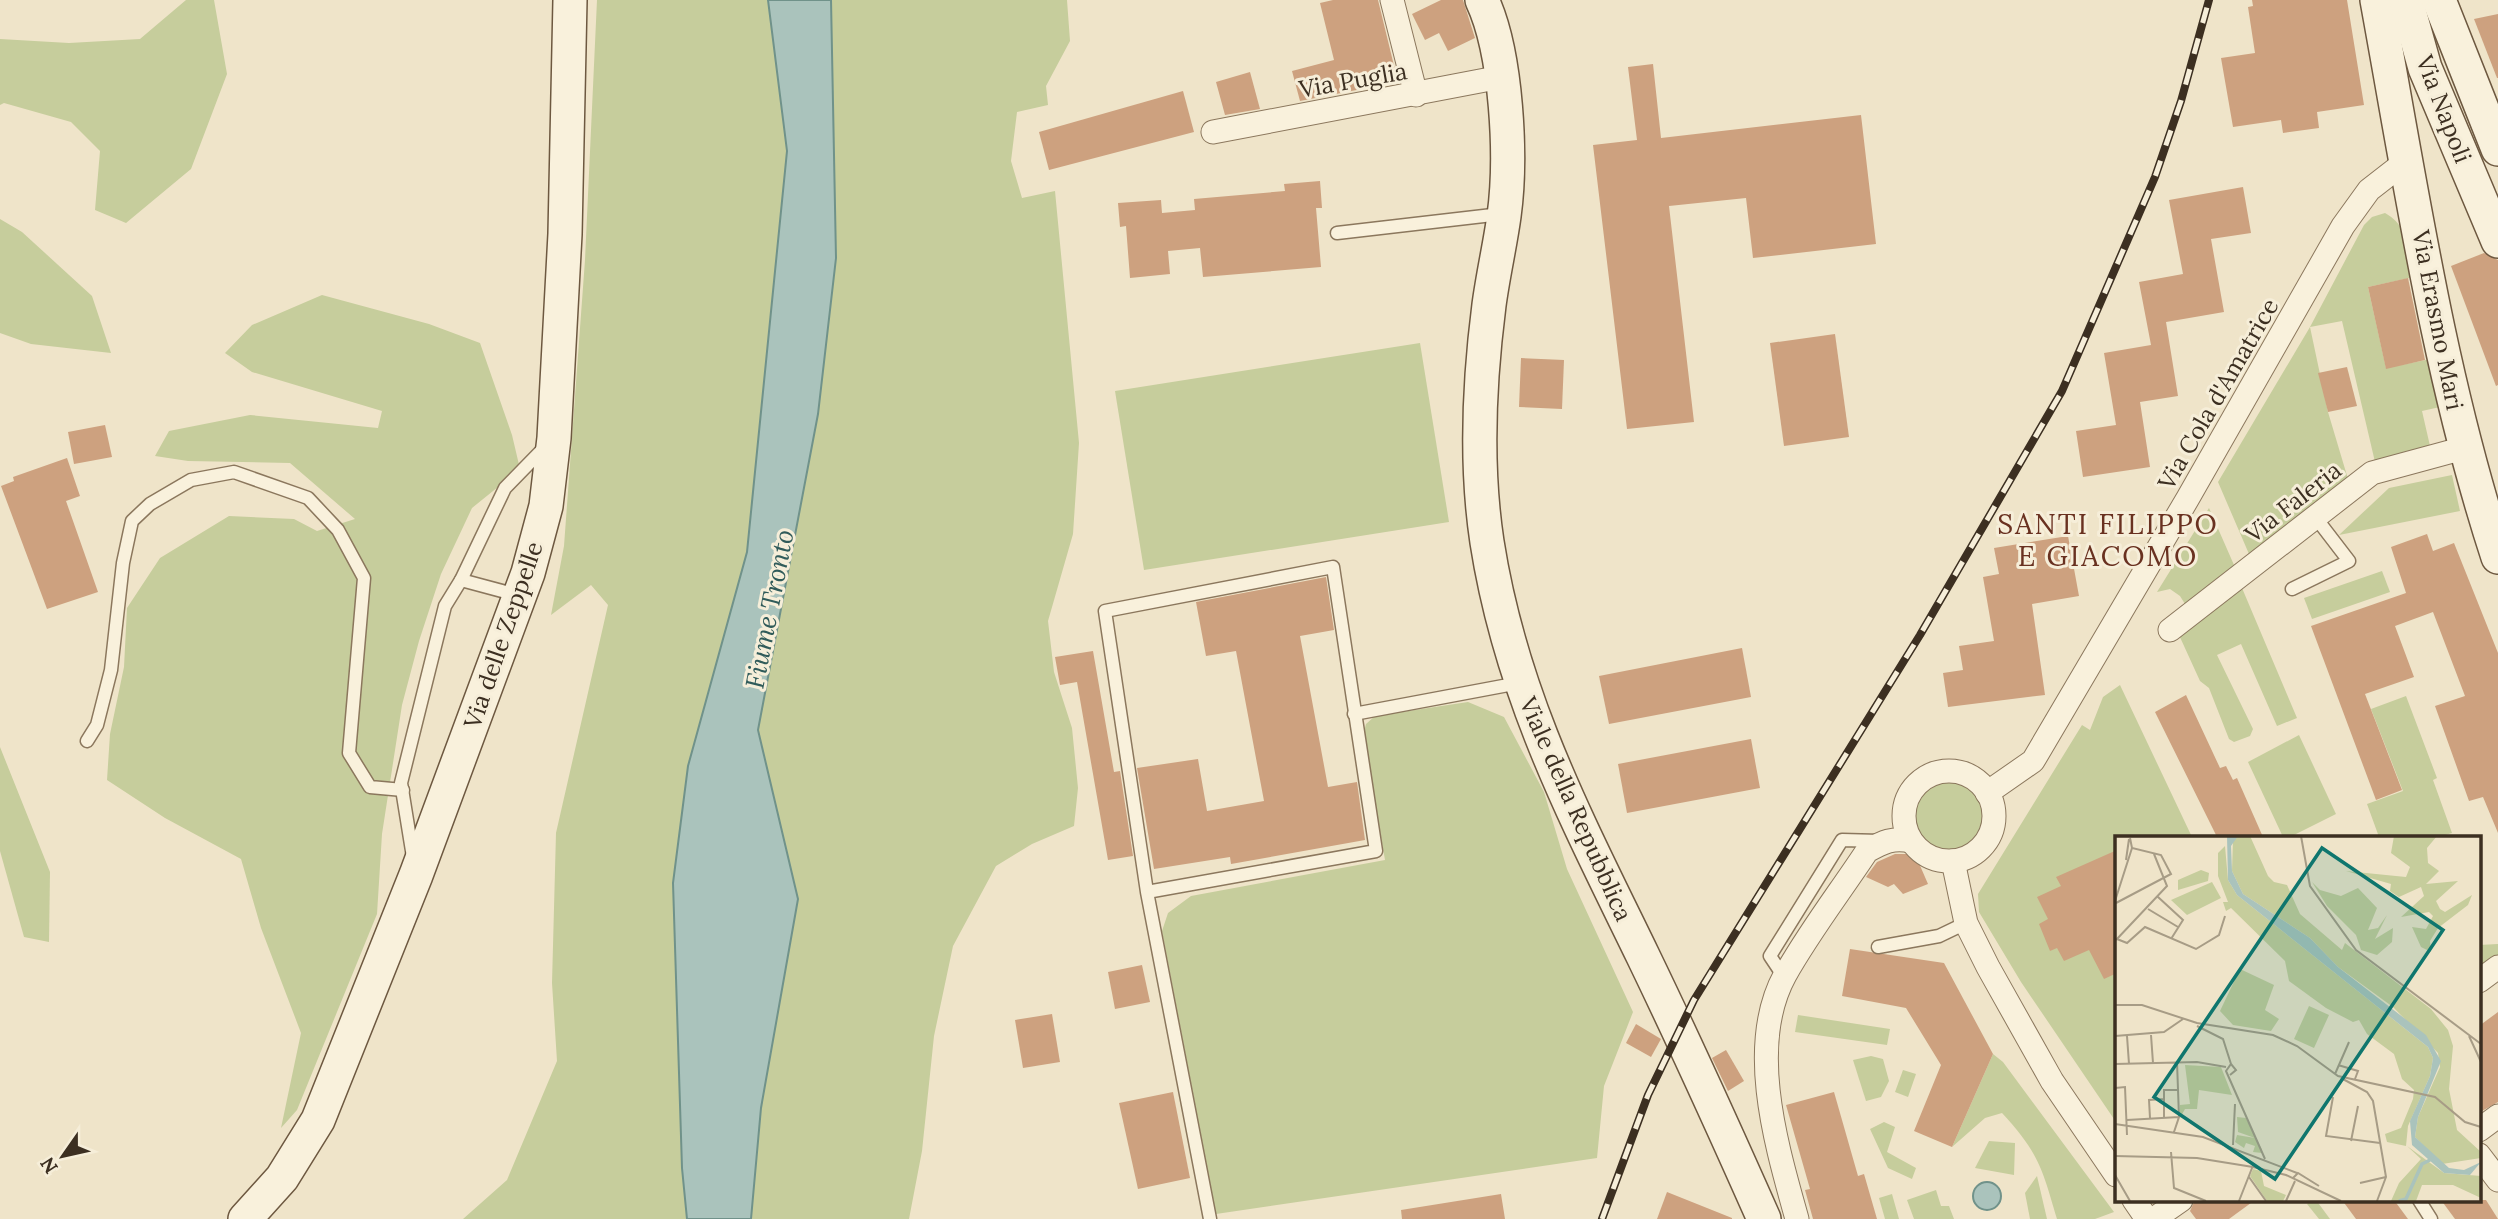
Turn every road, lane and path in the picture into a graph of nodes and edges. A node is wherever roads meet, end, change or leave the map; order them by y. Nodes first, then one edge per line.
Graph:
1 (570, 0) edge
2 (1392, 0) edge
3 (2377, 0) edge
4 (2406, 0) edge
5 (2439, 0) edge
6 (1492, 10) edge
7 (2426, 68) junction
8 (1502, 77) junction
9 (2391, 79) junction
10 (1416, 95) junction
11 (1213, 132) dead end
12 (2498, 149) edge
13 (2405, 162) junction
14 (1505, 214) junction
15 (2494, 223) edge
16 (1337, 233) dead end
17 (554, 438) junction
18 (2464, 448) junction
19 (2490, 506) edge
20 (2316, 517) junction
21 (2498, 557) edge
22 (461, 580) junction
23 (2292, 589) dead end
24 (520, 595) junction
25 (2170, 629) dead end
26 (1519, 683) junction
27 (1354, 714) junction
28 (87, 741) dead end
29 (402, 790) junction
30 (1987, 793) junction
31 (1911, 841) junction
32 (1953, 861) junction
33 (416, 875) junction
34 (1147, 892) junction
35 (1966, 923) junction
36 (1878, 947) dead end
37 (2498, 967) edge
38 (2480, 980) edge
39 (2498, 1116) edge
40 (2480, 1129) edge
41 (2480, 1156) edge
42 (2115, 1174) edge
43 (2498, 1180) edge
44 (2135, 1202) edge
45 (2178, 1202) edge
46 (2420, 1202) edge
47 (245, 1219) edge
48 (1210, 1219) edge
49 (1764, 1219) edge
50 (1797, 1219) edge
51 (2147, 1219) edge
52 (2154, 1219) edge
53 (2431, 1219) edge

1 - 17 street, Via delle Zeppelle
2 - 10 street
3 - 9 street, Via Erasmo Mari
4 - 7 street, Via Napoli
5 - 12 street, Via Napoli
6 - 8 street, Viale della Repubblica
7 - 9 street
7 - 15 street, Via Napoli
8 - 10 street, Via Puglia
8 - 14 street, Viale della Repubblica
9 - 13 street, Via Erasmo Mari
10 - 11 street, Via Puglia
13 - 18 street, Via Erasmo Mari
13 - 30 street, Via Cola d'Amatrice
14 - 16 lane
14 - 26 street, Viale della Repubblica
17 - 22 lane
17 - 24 street, Via delle Zeppelle
18 - 19 street, Via Erasmo Mari
18 - 20 street, Via Faleria
19 - 21 street, Via Erasmo Mari
20 - 23 lane
20 - 25 street, Via Faleria
22 - 24 lane
22 - 29 lane
24 - 33 street, Via delle Zeppelle
26 - 27 lane
26 - 49 street, Viale della Repubblica
27 - 34 lane
27 - 34 lane
28 - 29 lane
29 - 33 lane
30 - 31 street
30 - 32 street
31 - 32 street
31 - 50 street
32 - 35 street
33 - 47 street, Via delle Zeppelle
34 - 48 lane
35 - 36 lane
35 - 42 street
37 - 38 street
39 - 40 street
41 - 43 street
44 - 51 street
45 - 52 street
46 - 53 lane

